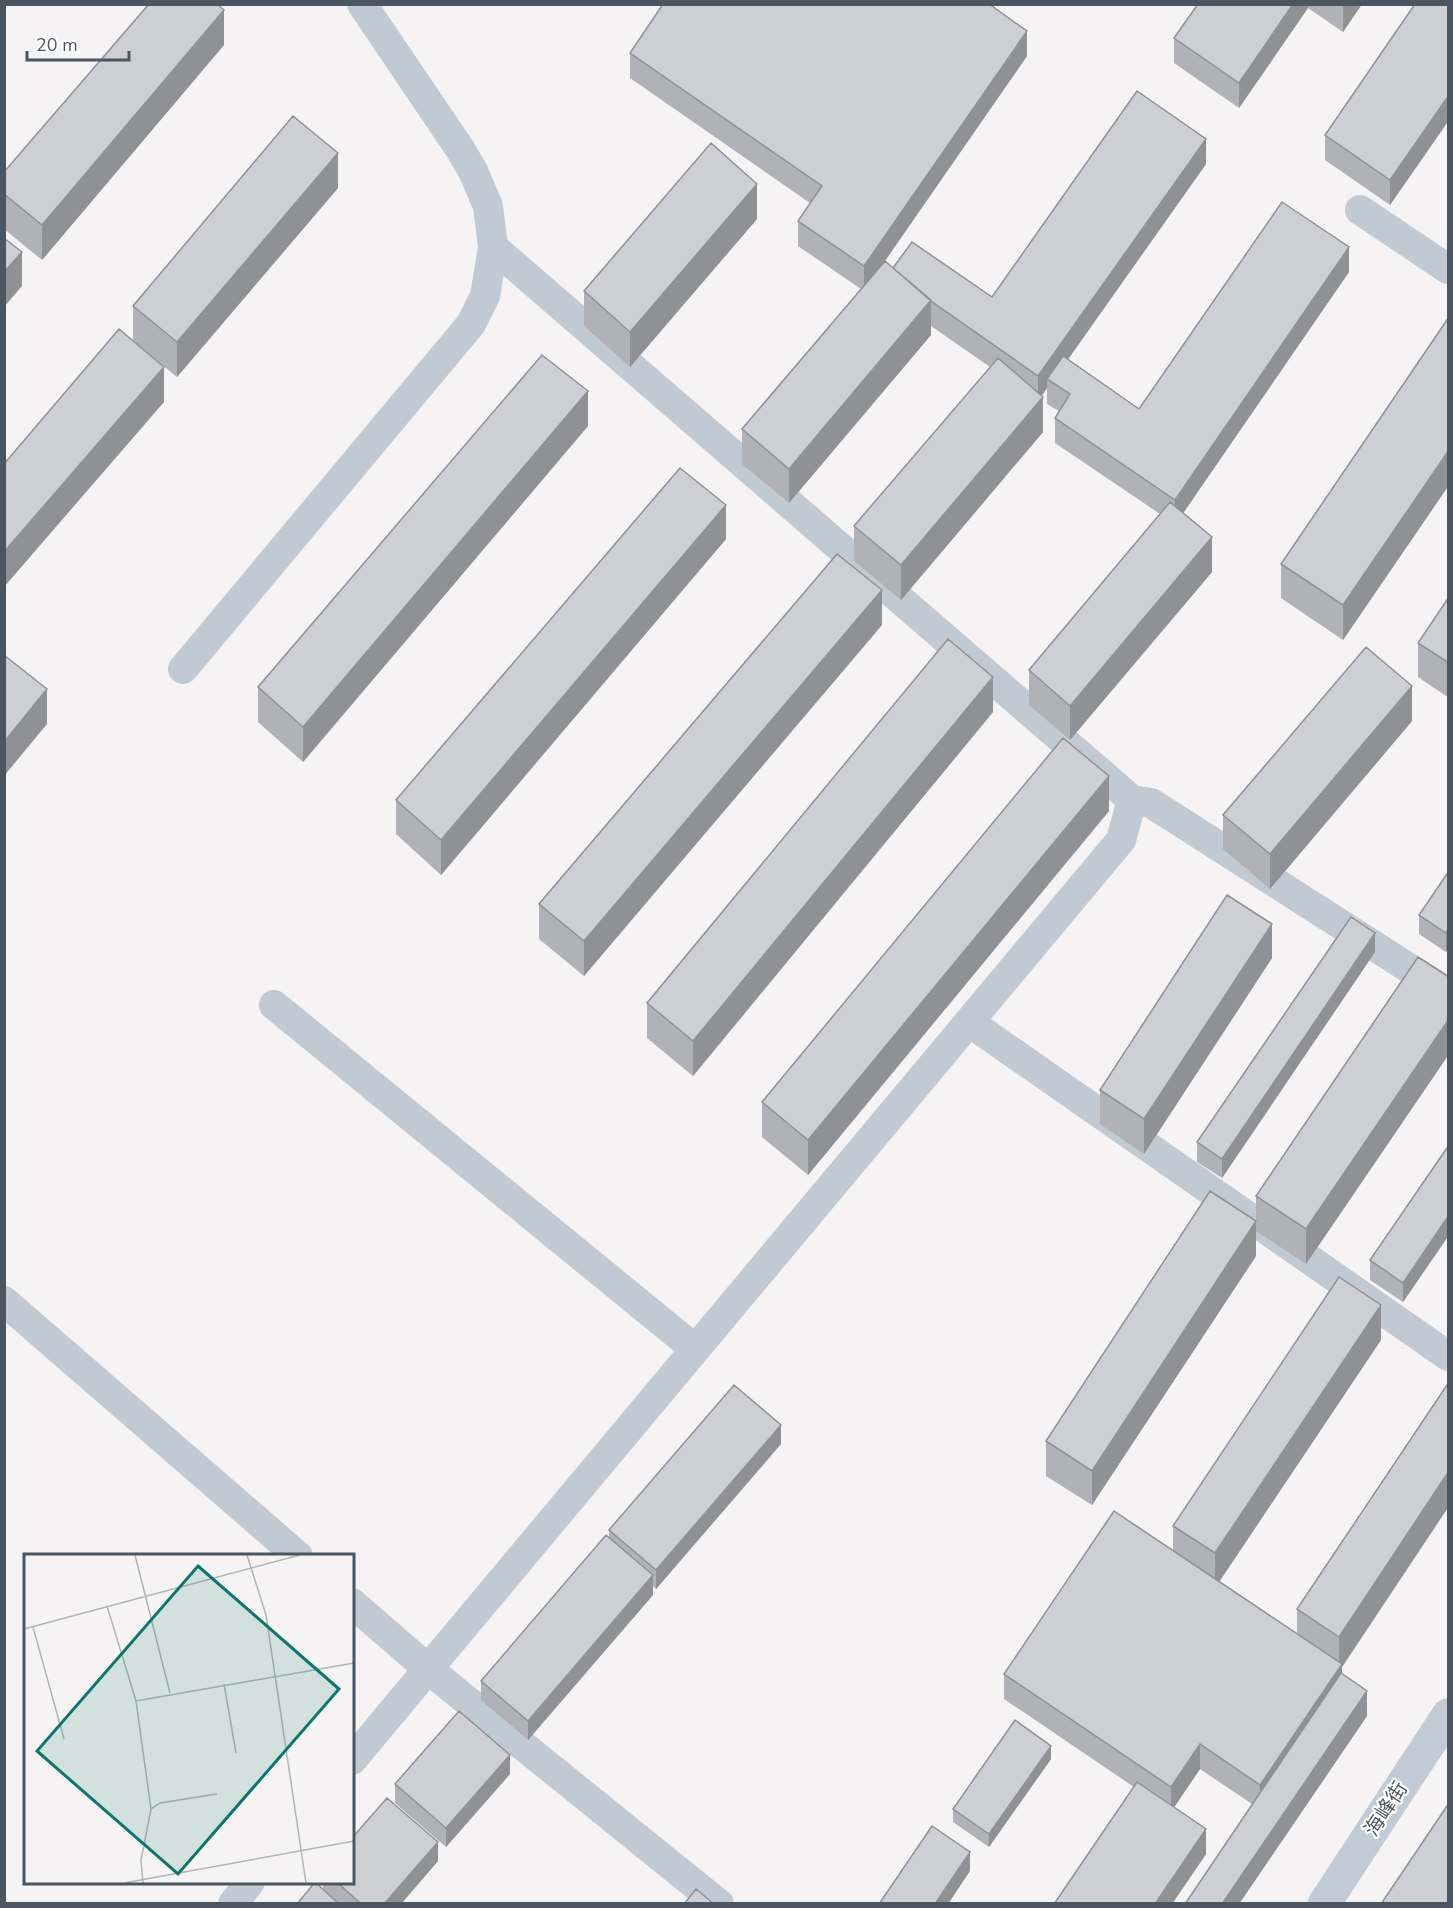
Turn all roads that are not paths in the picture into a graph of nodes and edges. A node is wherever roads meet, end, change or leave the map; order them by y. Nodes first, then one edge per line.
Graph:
1 (362, 4) edge
2 (1360, 210) dead end
3 (493, 247) junction
4 (1449, 269) edge
5 (183, 669) dead end
6 (1132, 800) junction
7 (1449, 993) edge
8 (274, 1005) dead end
9 (969, 1022) junction
10 (4, 1301) edge
11 (695, 1349) junction
12 (1449, 1356) edge
13 (296, 1554) edge
14 (354, 1605) edge
15 (428, 1669) junction
16 (1449, 1715) edge
17 (354, 1758) edge
18 (248, 1884) edge
19 (233, 1904) edge
20 (719, 1904) edge
21 (1324, 1904) edge

1 - 3 street
2 - 4 street
3 - 5 street
3 - 6 street
6 - 7 street
6 - 9 street
8 - 11 street
9 - 11 street
9 - 12 street
10 - 13 street
11 - 15 street
14 - 15 street
15 - 17 street
15 - 20 street
16 - 21 street, 海峰街
18 - 19 street

